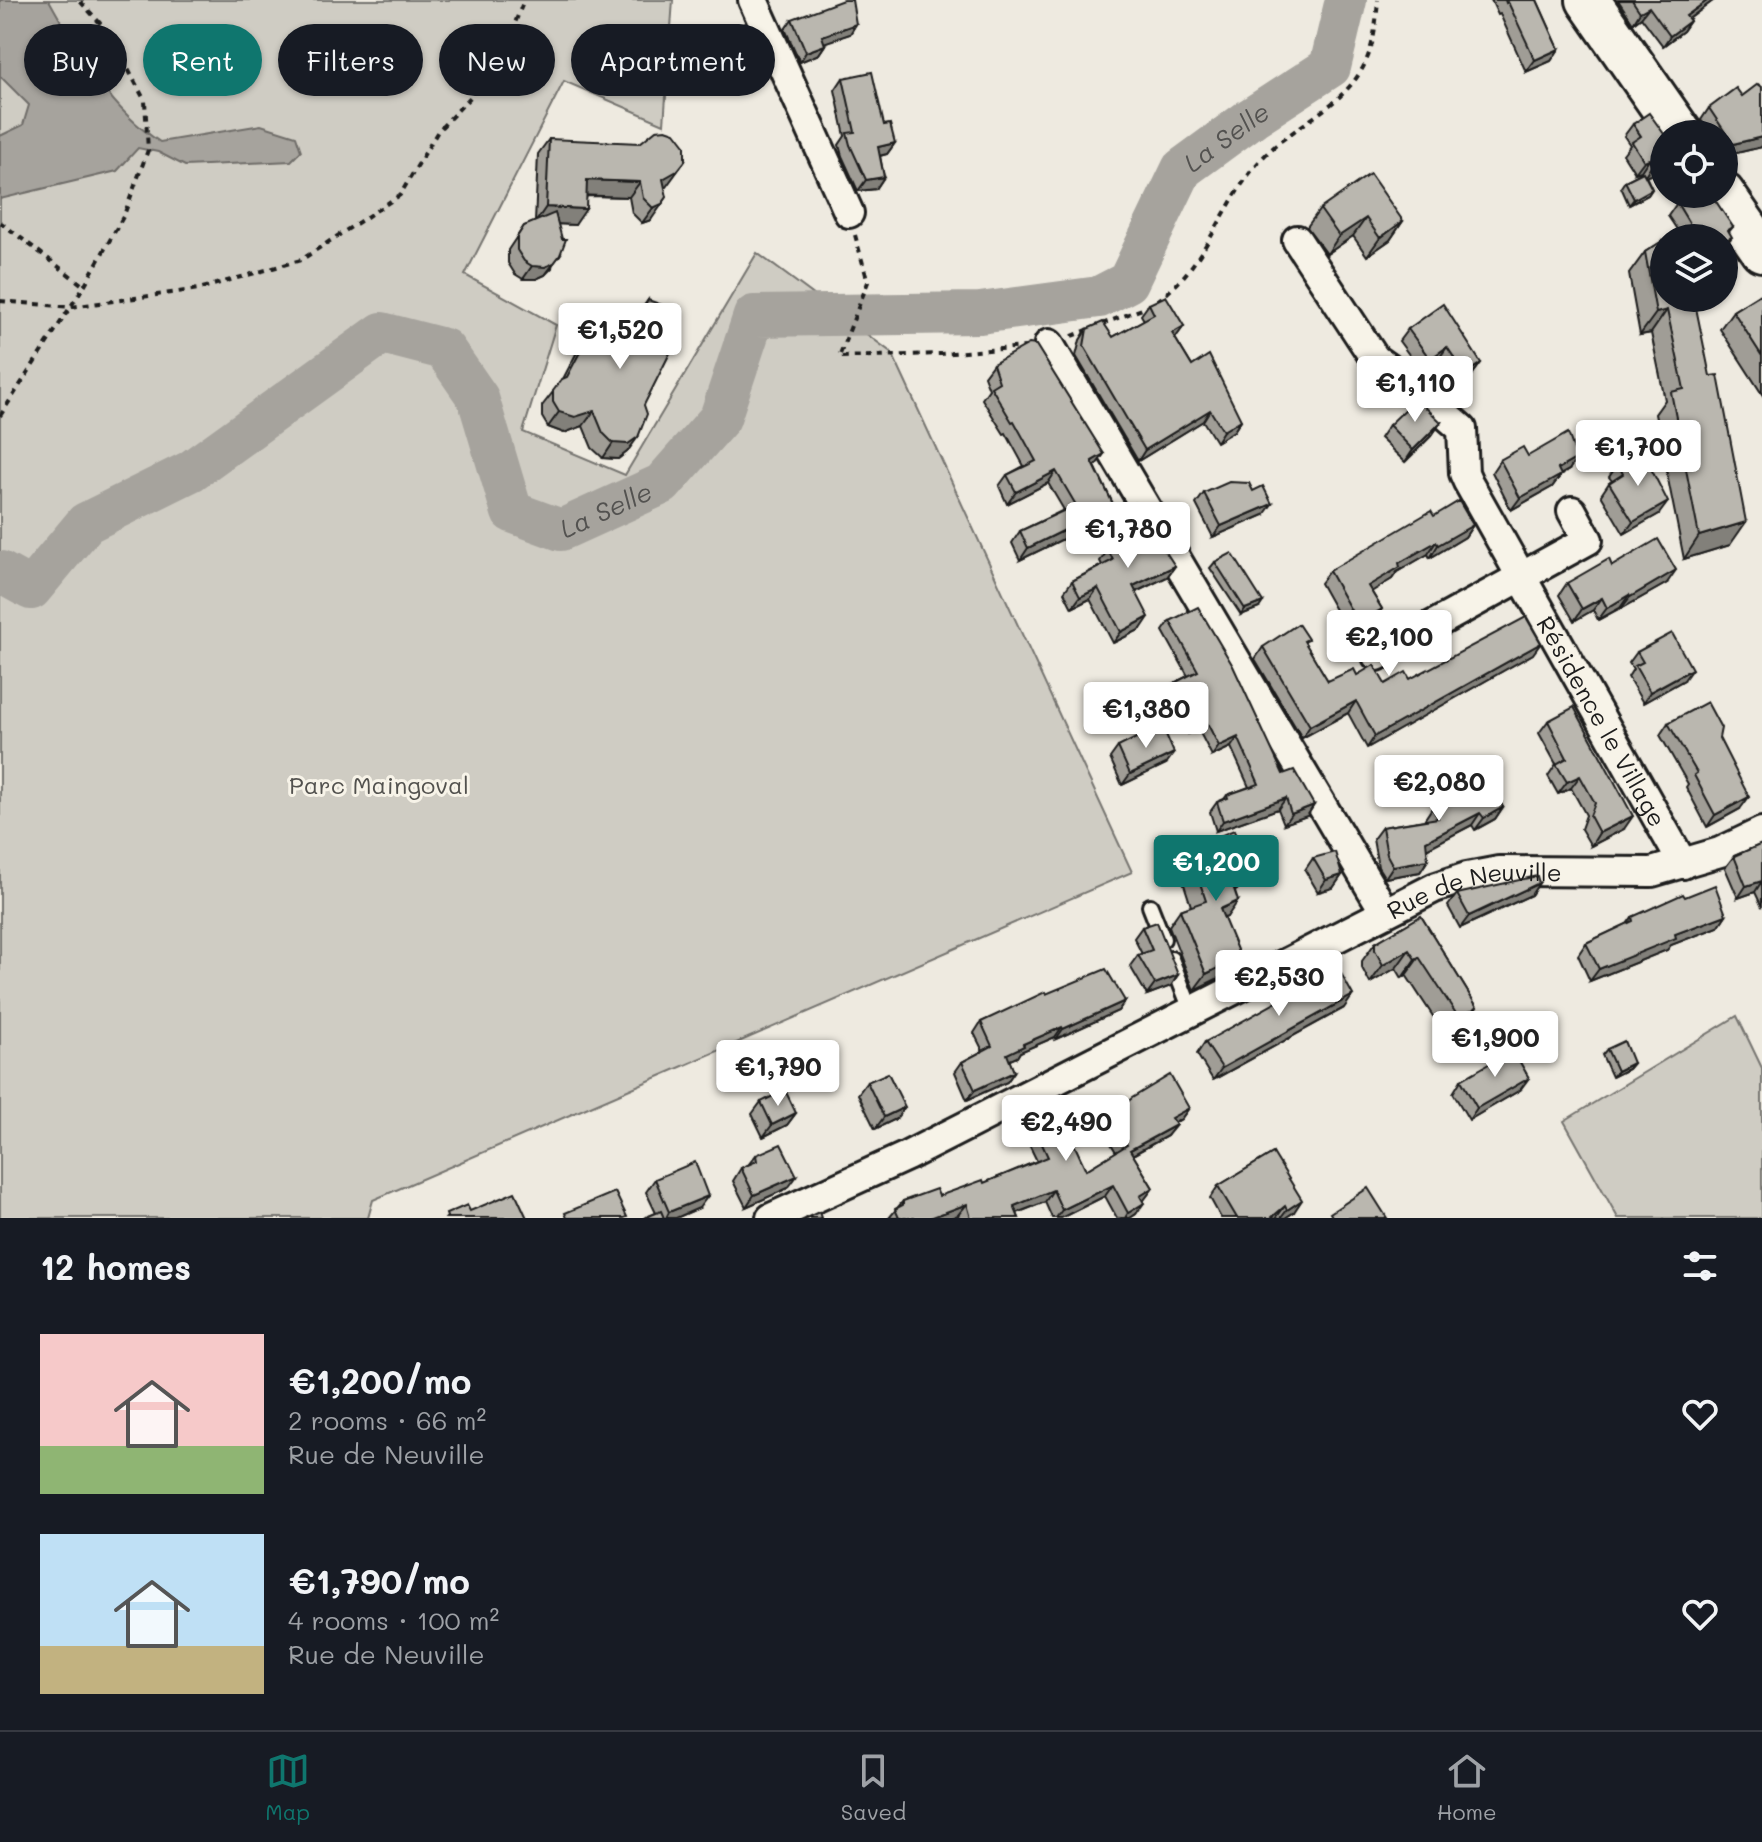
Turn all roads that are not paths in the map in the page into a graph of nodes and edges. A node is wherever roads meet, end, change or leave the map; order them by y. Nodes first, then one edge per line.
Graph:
1 (753, 0) edge
2 (1588, 0) edge
3 (1671, 120) edge
4 (1733, 208) edge
5 (849, 213) road end
6 (1297, 240) dead end
7 (1762, 250) edge
8 (1049, 344) road end
9 (1572, 511) dead end
10 (1521, 576) junction
11 (1377, 656) dead end
12 (1762, 832) edge
13 (1683, 864) junction
14 (1150, 906) dead end
15 (1385, 912) junction
16 (1191, 1010) junction
17 (771, 1218) edge

1 - 5 street
2 - 3 main road
4 - 7 main road
6 - 10 street, Résidence le Village
8 - 15 street
9 - 10 street
10 - 11 street
10 - 13 street, Résidence le Village
12 - 13 street, Rue de Neuville
13 - 15 street, Rue de Neuville
14 - 16 lane
15 - 16 street, Rue de Neuville
16 - 17 street, Rue de Neuville

